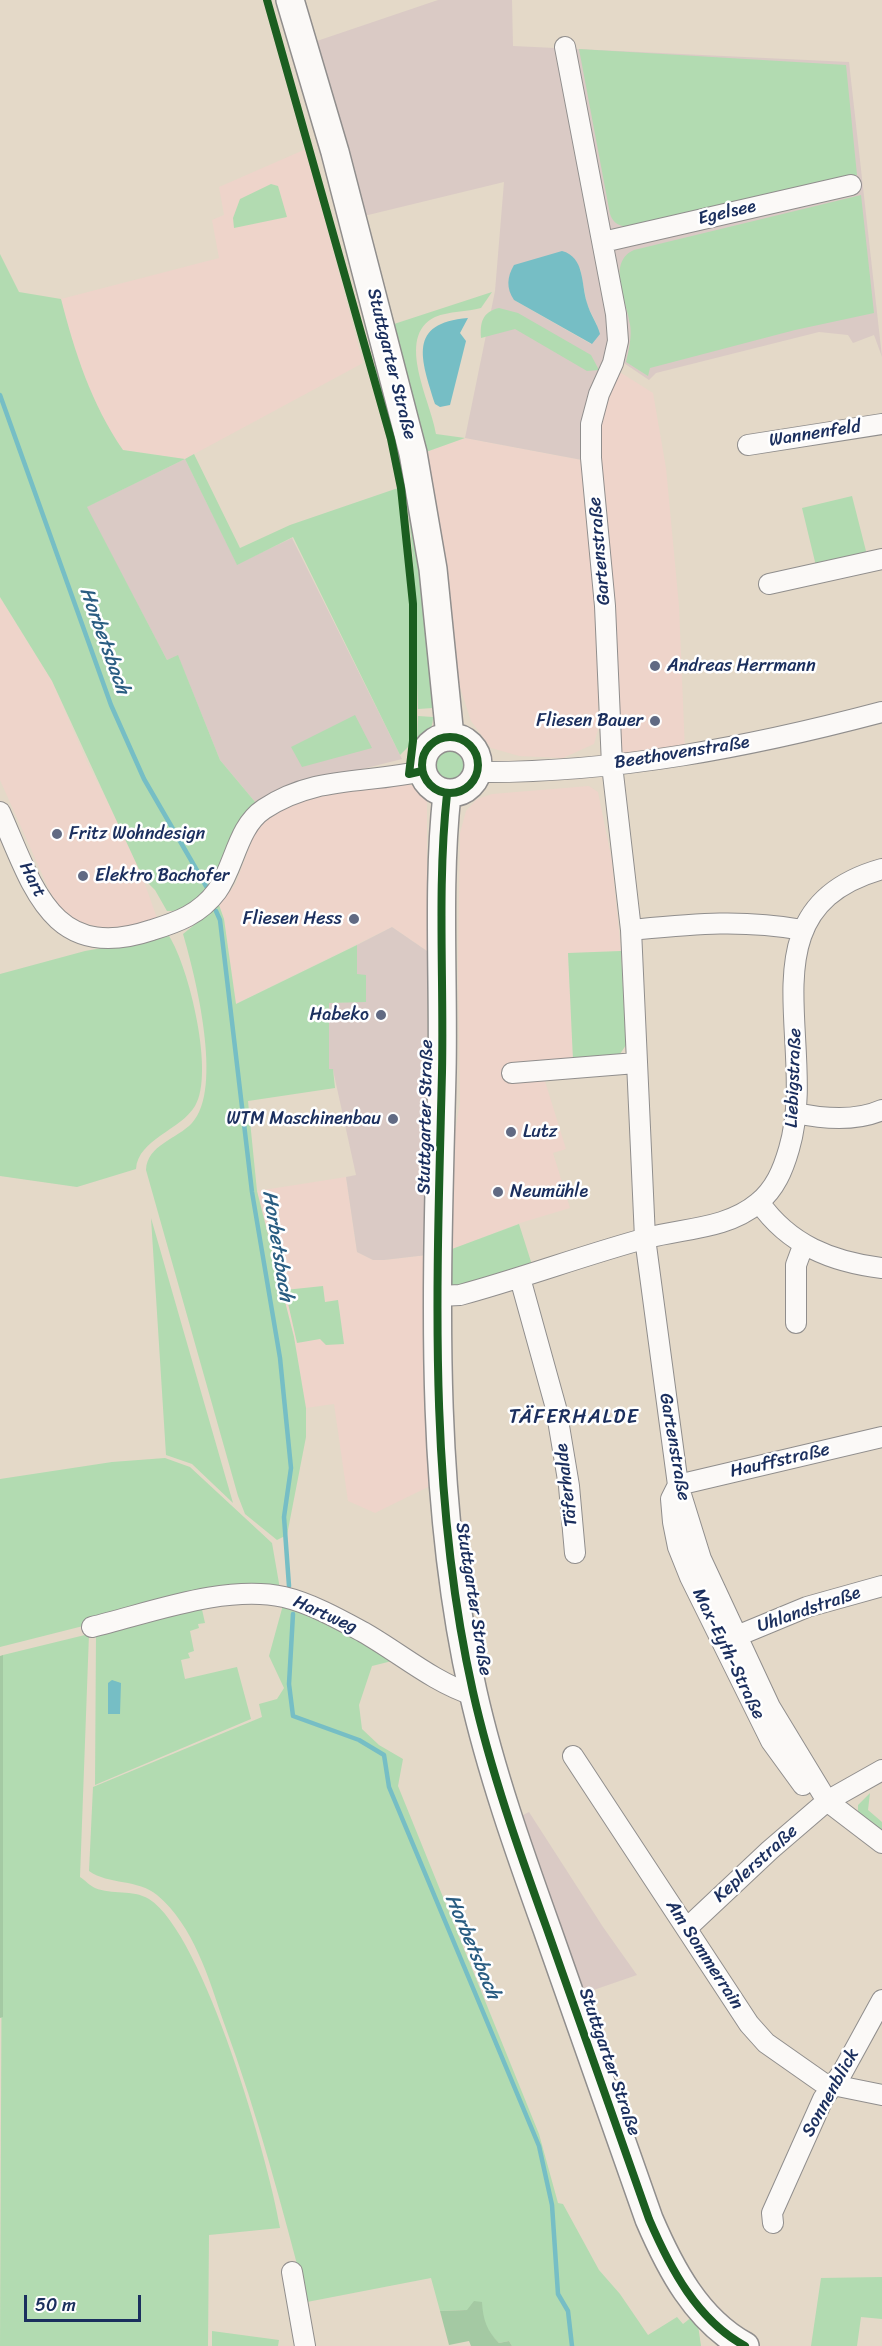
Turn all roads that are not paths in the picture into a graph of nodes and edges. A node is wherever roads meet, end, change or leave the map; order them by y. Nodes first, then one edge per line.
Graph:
1 (290, 0) edge
2 (565, 47) dead end
3 (851, 185) dead end
4 (603, 242) junction
5 (882, 423) edge
6 (748, 444) dead end
7 (882, 559) edge
8 (769, 584) dead end
9 (882, 712) edge
10 (450, 736) junction
11 (612, 765) junction
12 (422, 771) junction
13 (478, 772) junction
14 (447, 794) junction
15 (0, 812) edge
16 (882, 869) edge
17 (631, 930) junction
18 (803, 930) junction
19 (636, 1063) junction
20 (512, 1073) dead end
21 (882, 1110) edge
22 (796, 1113) junction
23 (759, 1202) junction
24 (645, 1238) junction
25 (803, 1246) junction
26 (882, 1268) edge
27 (520, 1278) junction
28 (439, 1296) junction
29 (796, 1323) dead end
30 (882, 1437) edge
31 (678, 1485) junction
32 (575, 1553) dead end
33 (882, 1586) edge
34 (92, 1627) dead end
35 (737, 1636) junction
36 (473, 1695) junction
37 (573, 1756) dead end
38 (882, 1770) edge
39 (827, 1801) junction
40 (882, 1843) edge
41 (687, 1928) junction
42 (882, 2000) edge
43 (832, 2085) junction
44 (882, 2095) edge
45 (773, 2223) dead end
46 (292, 2272) dead end
47 (736, 2344) edge
48 (305, 2346) edge

1 - 10 street, Stuttgarter Straße
2 - 4 street, Gartenstraße
3 - 4 street, Egelsee
4 - 11 street, Gartenstraße
5 - 6 street, Wannenfeld
7 - 8 street
9 - 11 street, Beethovenstraße
10 - 12 street
10 - 13 street
11 - 13 street, Beethovenstraße
11 - 17 street, Gartenstraße
12 - 14 street
12 - 15 street, Hart
13 - 14 street
14 - 28 street, Stuttgarter Straße
16 - 18 street, Liebigstraße
17 - 18 street
17 - 19 street, Gartenstraße
18 - 22 street, Liebigstraße
19 - 20 street
19 - 24 street, Gartenstraße
21 - 22 street
22 - 23 street, Liebigstraße
23 - 24 street, Liebigstraße
23 - 25 street
24 - 27 street
24 - 31 street, Gartenstraße
25 - 26 street
25 - 29 street
27 - 28 street
27 - 32 street, Täferhalde
28 - 36 street, Stuttgarter Straße
30 - 31 street, Hauffstraße
31 - 35 street, Gartenstraße
31 - 39 street, Max-Eyth-Straße
33 - 35 street, Uhlandstraße
34 - 36 street, Hartweg
35 - 39 street, Gartenstraße
36 - 47 street, Stuttgarter Straße
37 - 41 street, Am Sommerrain
38 - 39 street, Keplerstraße
39 - 40 street, Gartenstraße
39 - 41 street, Keplerstraße
41 - 43 street, Am Sommerrain
42 - 43 street, Sonnenblick
43 - 44 street, Am Sommerrain
43 - 45 street, Sonnenblick
46 - 48 street

